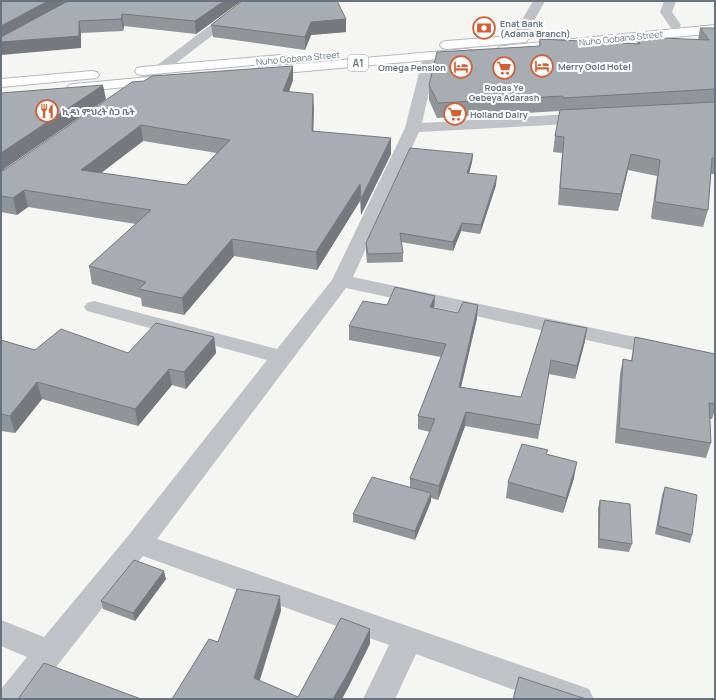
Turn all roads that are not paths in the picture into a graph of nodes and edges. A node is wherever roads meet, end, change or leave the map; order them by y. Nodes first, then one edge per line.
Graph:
1 (251, 1) edge
2 (539, 1) edge
3 (670, 1) edge
4 (715, 22) edge
5 (675, 25) junction
6 (715, 29) edge
7 (515, 44) junction
8 (430, 57) junction
9 (160, 69) junction
10 (145, 81) junction
11 (1, 83) edge
12 (1, 94) edge
13 (112, 104) edge
14 (604, 117) edge
15 (413, 128) junction
16 (341, 281) junction
17 (94, 306) dead end
18 (281, 357) junction
19 (715, 361) edge
20 (138, 543) junction
21 (1, 633) edge
22 (408, 638) junction
23 (50, 653) junction
24 (12, 699) edge
25 (379, 699) edge
26 (578, 699) edge

1 - 9 street
2 - 7 street
3 - 5 street
4 - 5 main road, Nuho Gobana Street / A1
5 - 7 main road, Nuho Gobana Street / A1
6 - 7 main road, Nuho Gobana Street / A1
7 - 8 main road, Nuho Gobana Street / A1
7 - 9 main road, Nuho Gobana Street / A1
8 - 10 main road, Nuho Gobana Street / A1
8 - 15 street
9 - 10 street
9 - 11 main road, Nuho Gobana Street / A1
10 - 12 main road, Nuho Gobana Street / A1
10 - 13 street
14 - 15 street
15 - 16 street
16 - 18 street
16 - 19 street
17 - 18 street
18 - 20 street
20 - 22 street
20 - 23 street
21 - 23 street
22 - 25 street
22 - 26 street
23 - 24 street

